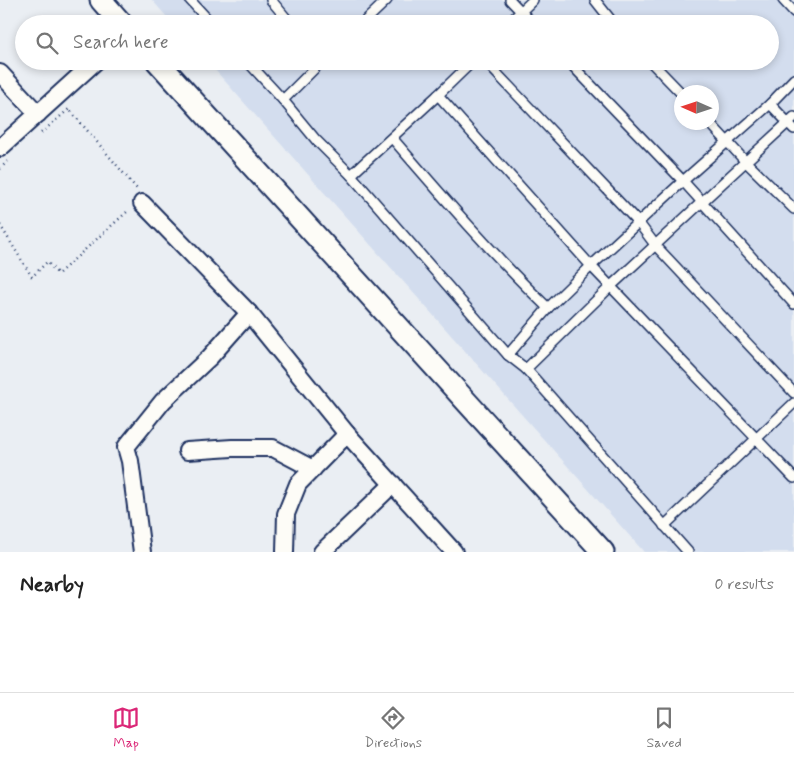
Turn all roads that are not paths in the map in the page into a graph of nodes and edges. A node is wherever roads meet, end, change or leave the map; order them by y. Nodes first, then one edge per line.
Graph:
1 (101, 0) edge
2 (190, 0) edge
3 (271, 0) edge
4 (387, 0) edge
5 (510, 0) edge
6 (533, 0) edge
7 (595, 0) edge
8 (783, 0) edge
9 (520, 11) junction
10 (794, 12) edge
11 (114, 15) edge
12 (204, 15) edge
13 (284, 15) edge
14 (371, 15) edge
15 (516, 15) edge
16 (524, 15) edge
17 (607, 15) edge
18 (86, 70) edge
19 (165, 70) edge
20 (255, 70) edge
21 (313, 70) edge
22 (464, 70) edge
23 (494, 70) edge
24 (577, 70) edge
25 (659, 70) edge
26 (0, 73) edge
27 (794, 79) edge
28 (674, 86) edge
29 (438, 95) junction
30 (283, 100) junction
31 (770, 104) junction
32 (38, 114) junction
33 (792, 123) edge
34 (717, 130) edge
35 (393, 138) junction
36 (728, 142) junction
37 (7, 152) edge
38 (746, 162) junction
39 (351, 175) junction
40 (683, 181) junction
41 (137, 200) road end
42 (701, 203) junction
43 (794, 210) edge
44 (638, 222) junction
45 (656, 246) junction
46 (591, 266) junction
47 (611, 286) junction
48 (794, 304) edge
49 (548, 308) junction
50 (249, 313) junction
51 (508, 355) junction
52 (526, 369) junction
53 (794, 393) edge
54 (794, 403) edge
55 (347, 434) junction
56 (756, 439) junction
57 (187, 451) dead end
58 (313, 469) junction
59 (794, 478) edge
60 (393, 484) junction
61 (664, 526) junction
62 (142, 552) edge
63 (285, 552) edge
64 (322, 552) edge
65 (454, 552) edge
66 (602, 552) edge
67 (688, 552) edge

1 - 11 street
2 - 12 lane
3 - 13 lane
4 - 14 lane
5 - 9 lane
6 - 9 lane
7 - 17 lane
8 - 10 lane
9 - 15 lane
9 - 16 lane
18 - 32 street
19 - 66 street
20 - 30 lane
21 - 30 lane
22 - 29 lane
23 - 44 lane
24 - 40 lane
25 - 28 lane
26 - 32 street
27 - 31 lane
29 - 35 lane
29 - 46 lane
30 - 39 lane
31 - 33 lane
31 - 36 lane
32 - 37 street
33 - 38 lane
34 - 36 lane
35 - 39 lane
35 - 49 lane
36 - 38 lane
36 - 40 lane
38 - 42 lane
38 - 43 lane
39 - 51 lane
40 - 42 lane
40 - 44 lane
41 - 50 street
42 - 45 lane
42 - 48 lane
44 - 45 lane
44 - 46 lane
45 - 47 lane
45 - 53 lane
46 - 47 lane
46 - 49 lane
47 - 52 lane
47 - 56 lane
49 - 51 lane
50 - 55 street
50 - 62 street
51 - 52 lane
52 - 61 lane
54 - 56 lane
55 - 58 street
55 - 60 street
56 - 59 lane
56 - 61 lane
57 - 58 street
58 - 63 street
60 - 64 street
60 - 65 street
61 - 67 lane

